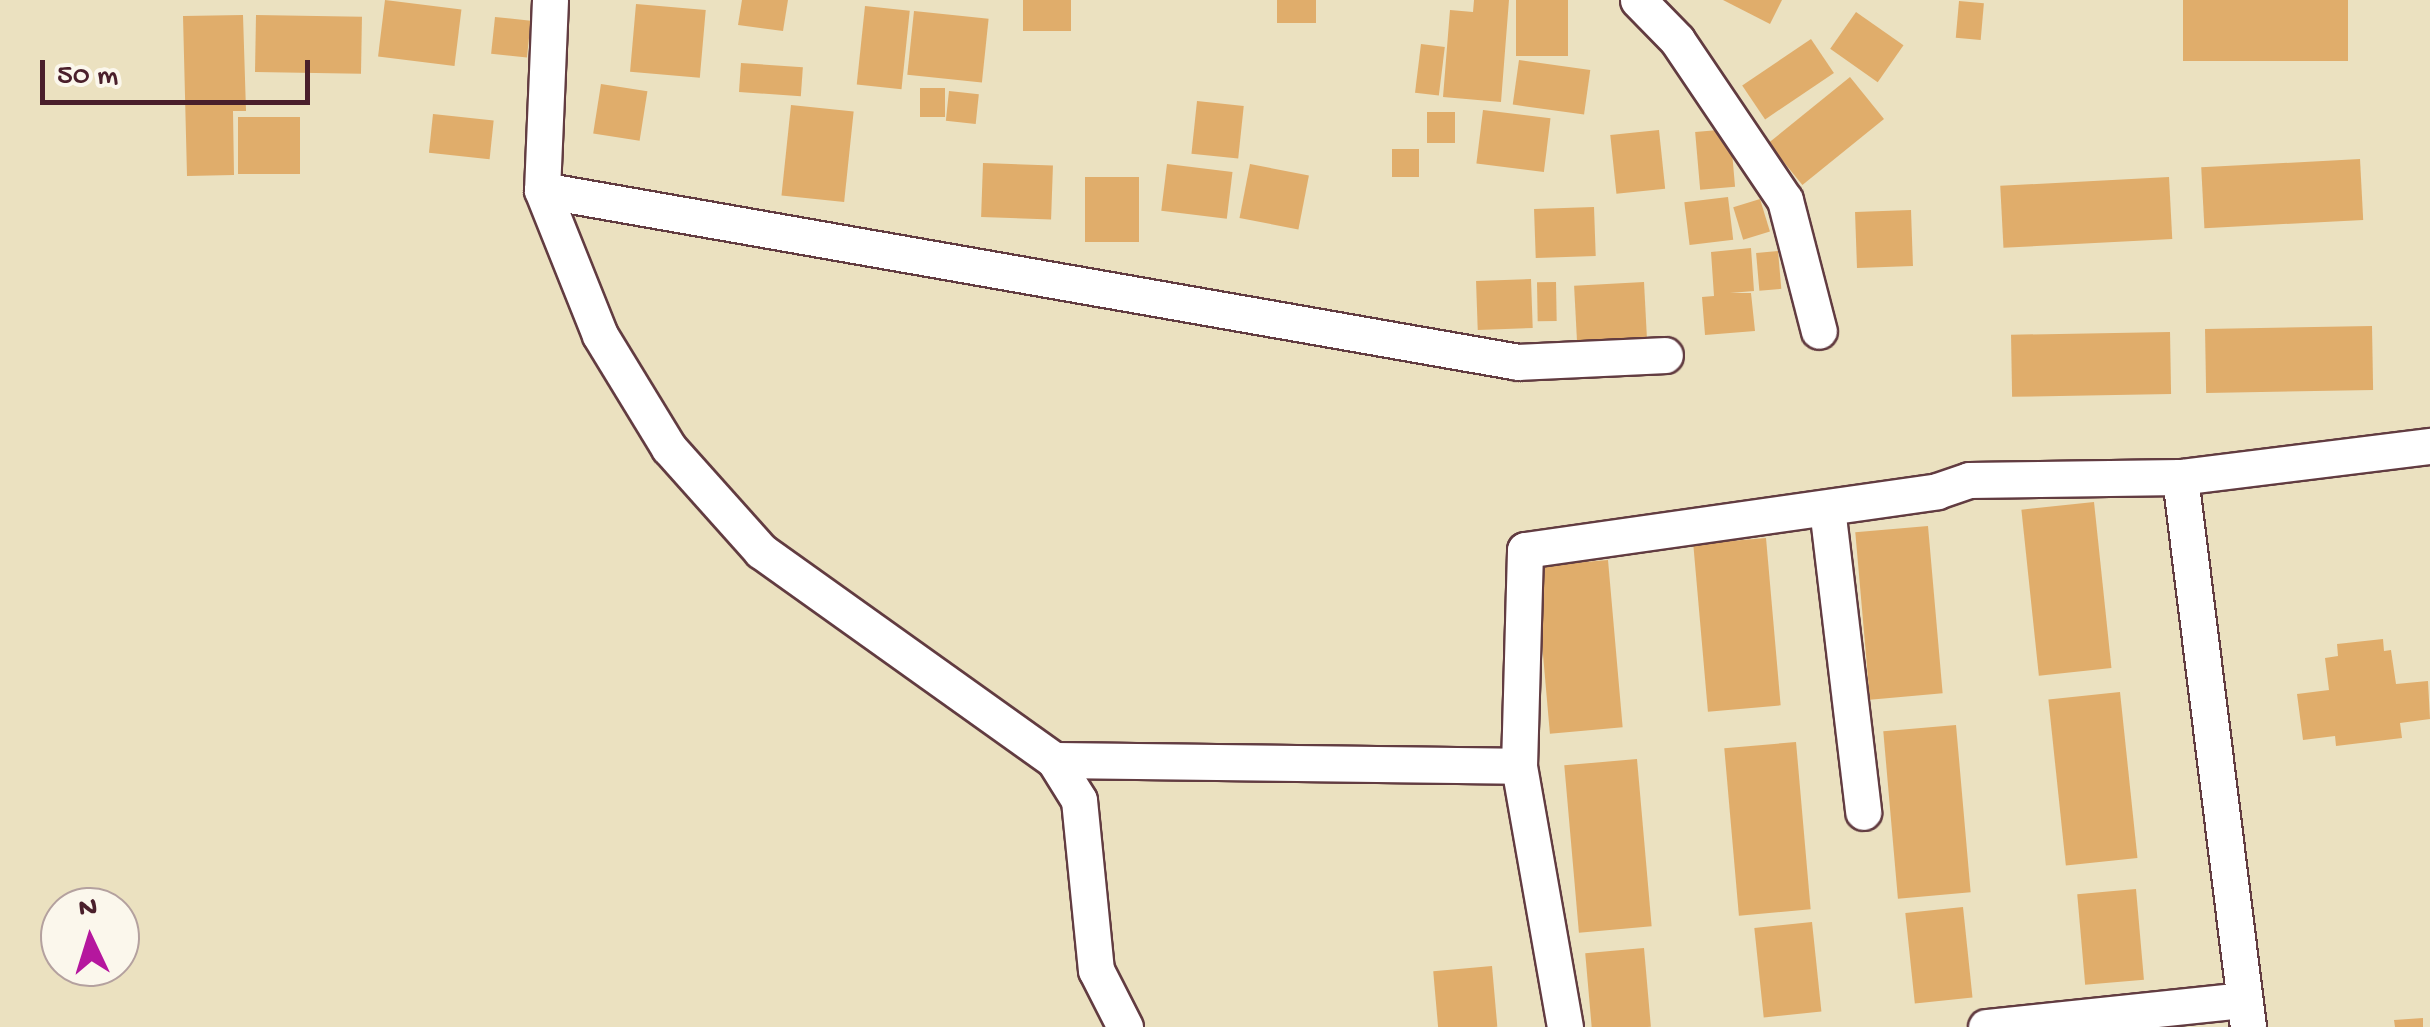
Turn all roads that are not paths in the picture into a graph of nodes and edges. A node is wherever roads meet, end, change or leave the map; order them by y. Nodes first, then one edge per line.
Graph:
1 (550, 0) edge
2 (1638, 0) edge
3 (542, 190) junction
4 (1819, 331) dead end
5 (1665, 355) dead end
6 (2430, 446) edge
7 (2180, 477) junction
8 (1827, 508) junction
9 (1054, 760) junction
10 (1519, 766) junction
11 (1864, 812) dead end
12 (2246, 1013) edge
13 (1125, 1027) edge
14 (1565, 1027) edge
15 (1986, 1027) edge

1 - 3 street
2 - 4 street
3 - 5 street
3 - 9 street
6 - 7 street
7 - 8 street
7 - 12 street
8 - 10 street
8 - 11 street
9 - 10 street
9 - 13 street
10 - 14 street
12 - 15 street

